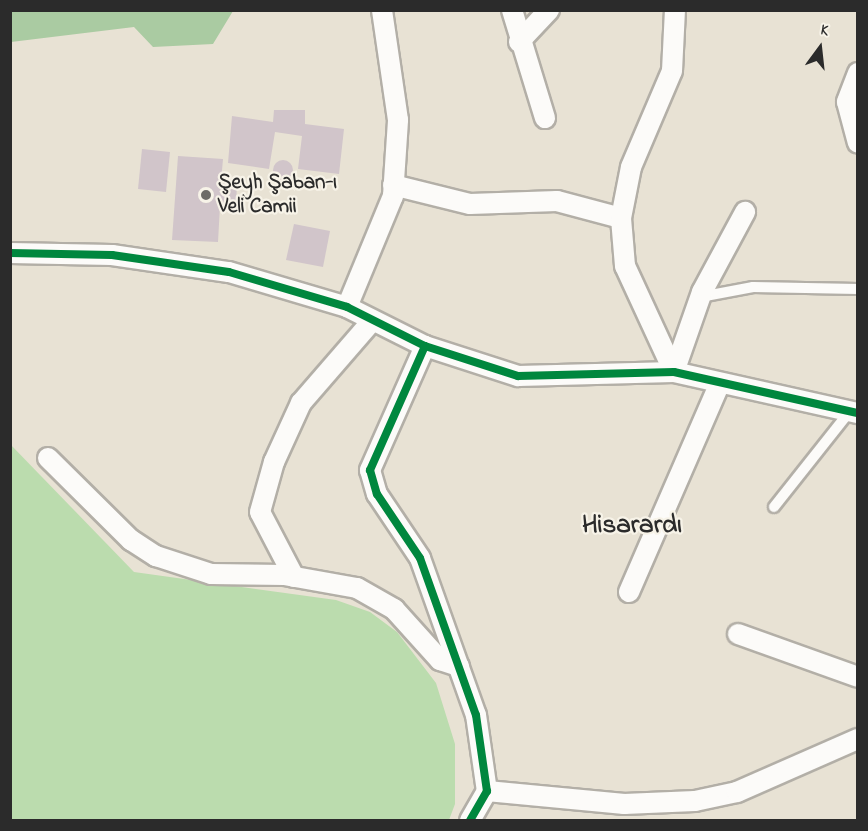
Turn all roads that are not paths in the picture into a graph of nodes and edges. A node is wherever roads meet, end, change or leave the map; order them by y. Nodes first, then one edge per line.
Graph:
1 (382, 10) edge
2 (512, 10) edge
3 (549, 10) edge
4 (675, 10) edge
5 (519, 42) junction
6 (858, 73) edge
7 (545, 118) dead end
8 (858, 143) edge
9 (393, 185) junction
10 (745, 212) dead end
11 (621, 218) junction
12 (10, 254) edge
13 (858, 289) edge
14 (700, 297) junction
15 (347, 307) junction
16 (372, 321) junction
17 (425, 345) junction
18 (674, 372) junction
19 (720, 383) junction
20 (854, 412) edge
21 (48, 458) dead end
22 (774, 507) dead end
23 (294, 577) junction
24 (629, 592) dead end
25 (738, 634) dead end
26 (459, 666) junction
27 (858, 677) edge
28 (858, 739) edge
29 (487, 791) junction
30 (470, 820) edge

1 - 9 street
2 - 5 street
3 - 5 street
4 - 11 street
5 - 7 street
6 - 8 street
9 - 11 street
9 - 15 street
10 - 14 street
11 - 18 street
12 - 15 street
13 - 14 lane
14 - 18 street
15 - 16 street
16 - 17 street
16 - 23 street
17 - 18 street
17 - 26 street
18 - 19 street
19 - 20 street
19 - 24 street
20 - 22 lane
21 - 23 street
23 - 26 street
25 - 27 street
26 - 29 street
28 - 29 street
29 - 30 street

